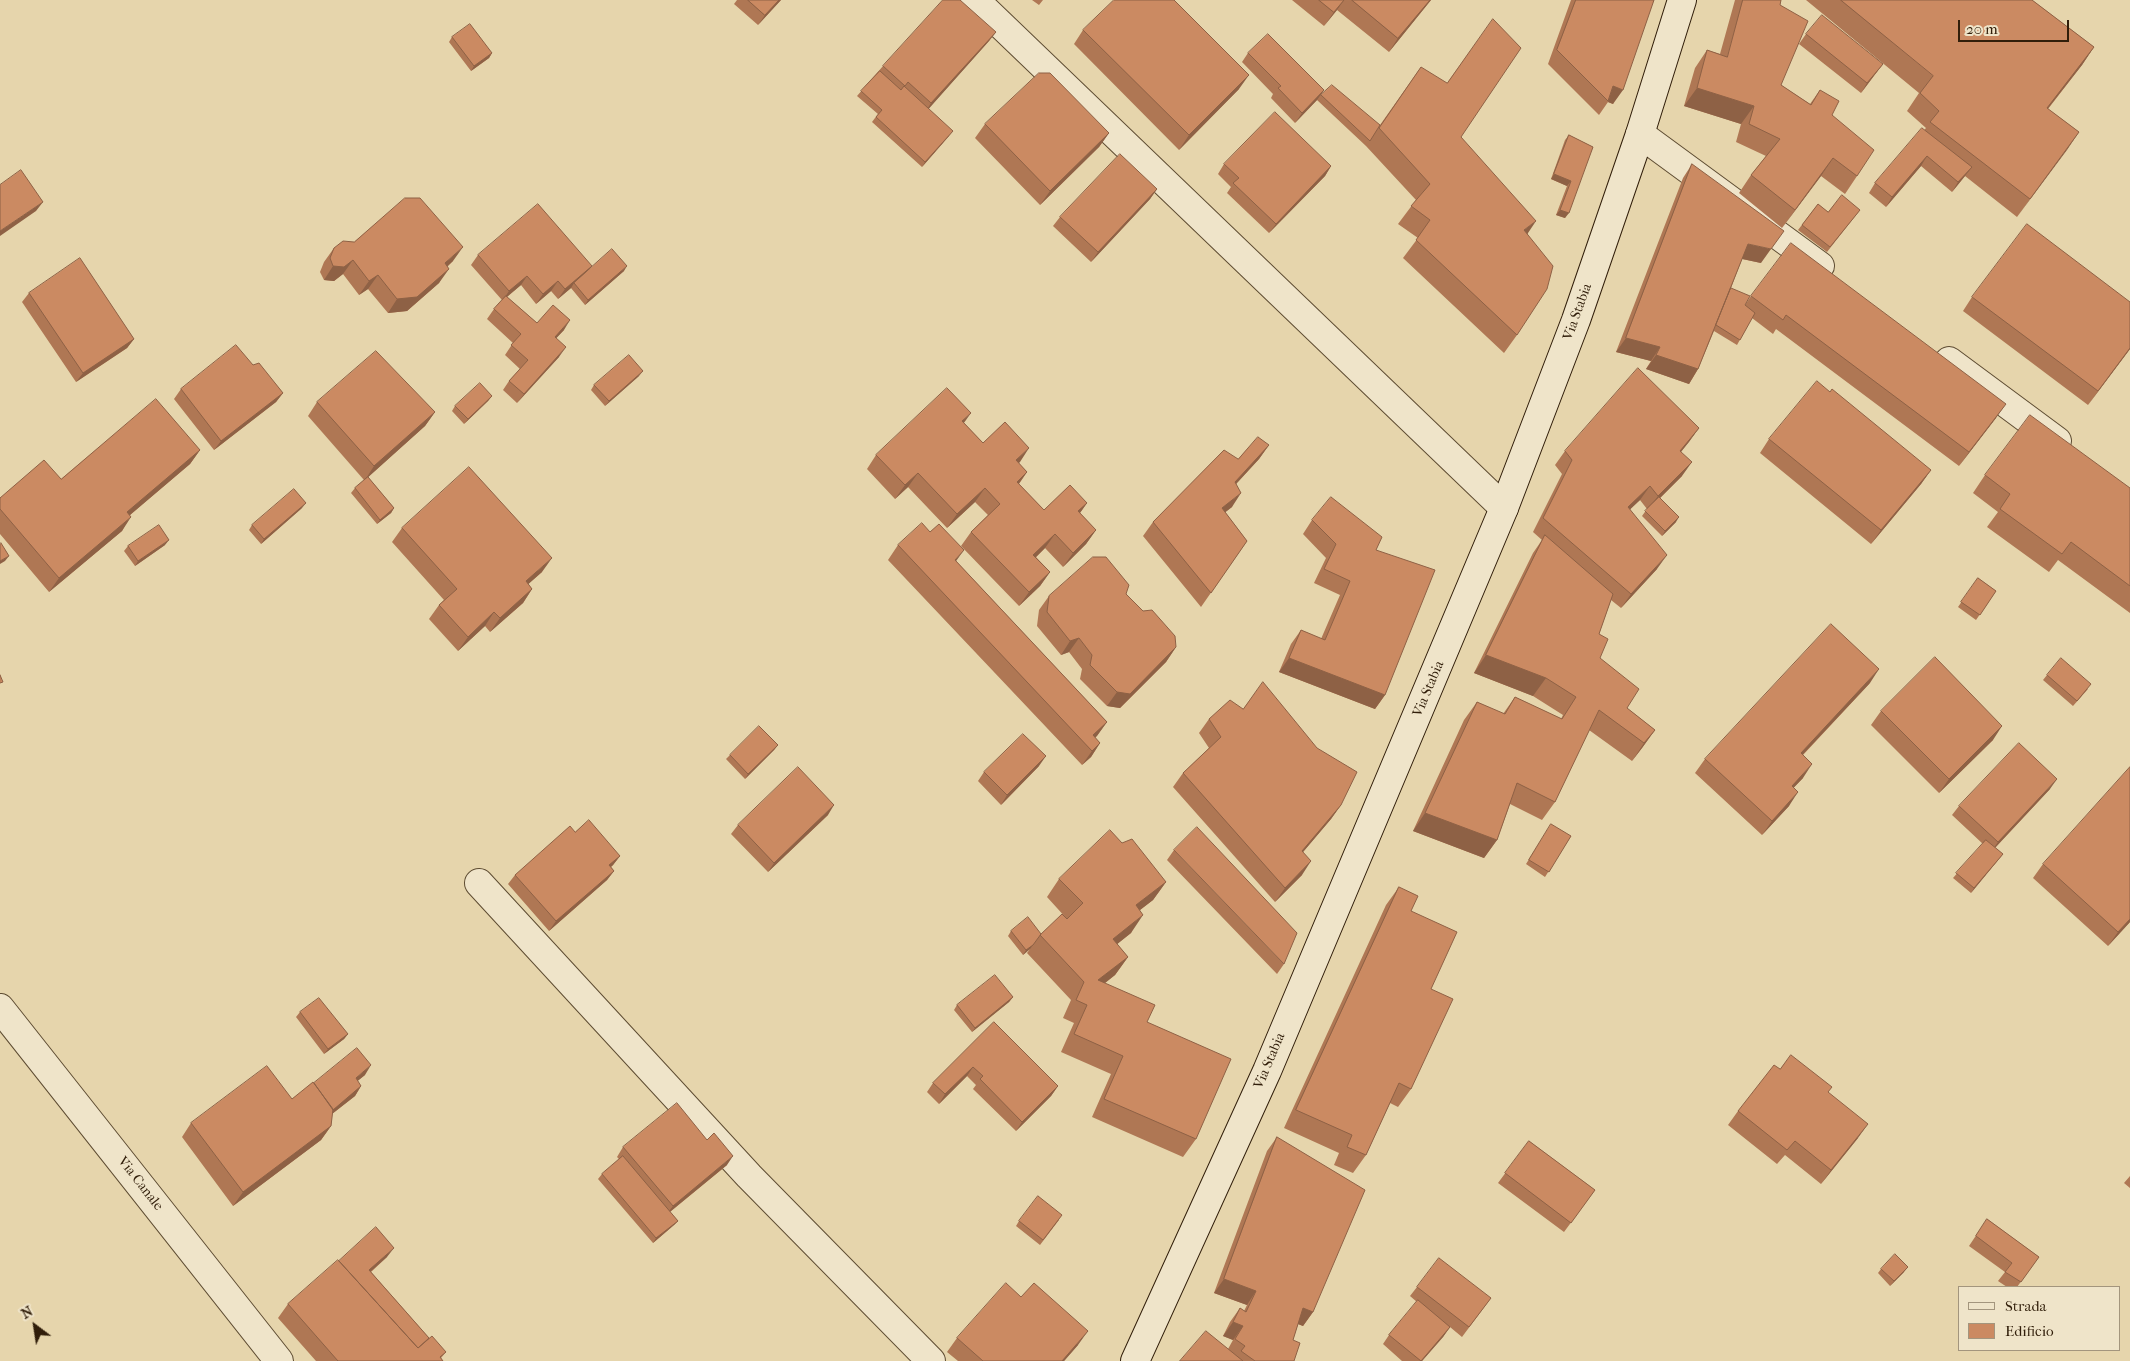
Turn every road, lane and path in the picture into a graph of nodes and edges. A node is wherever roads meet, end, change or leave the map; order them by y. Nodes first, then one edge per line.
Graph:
1 (975, 0) edge
2 (1682, 0) edge
3 (1640, 134) junction
4 (1840, 282) edge
5 (1929, 347) edge
6 (2074, 453) edge
7 (1504, 508) junction
8 (479, 883) dead end
9 (0, 1008) edge
10 (280, 1361) edge
11 (931, 1361) edge
12 (1134, 1361) edge

1 - 7 street
2 - 3 street, Via Stabia
3 - 4 street
3 - 7 street, Via Stabia
5 - 6 street
7 - 12 street, Via Stabia
8 - 11 street
9 - 10 street, Via Canale

